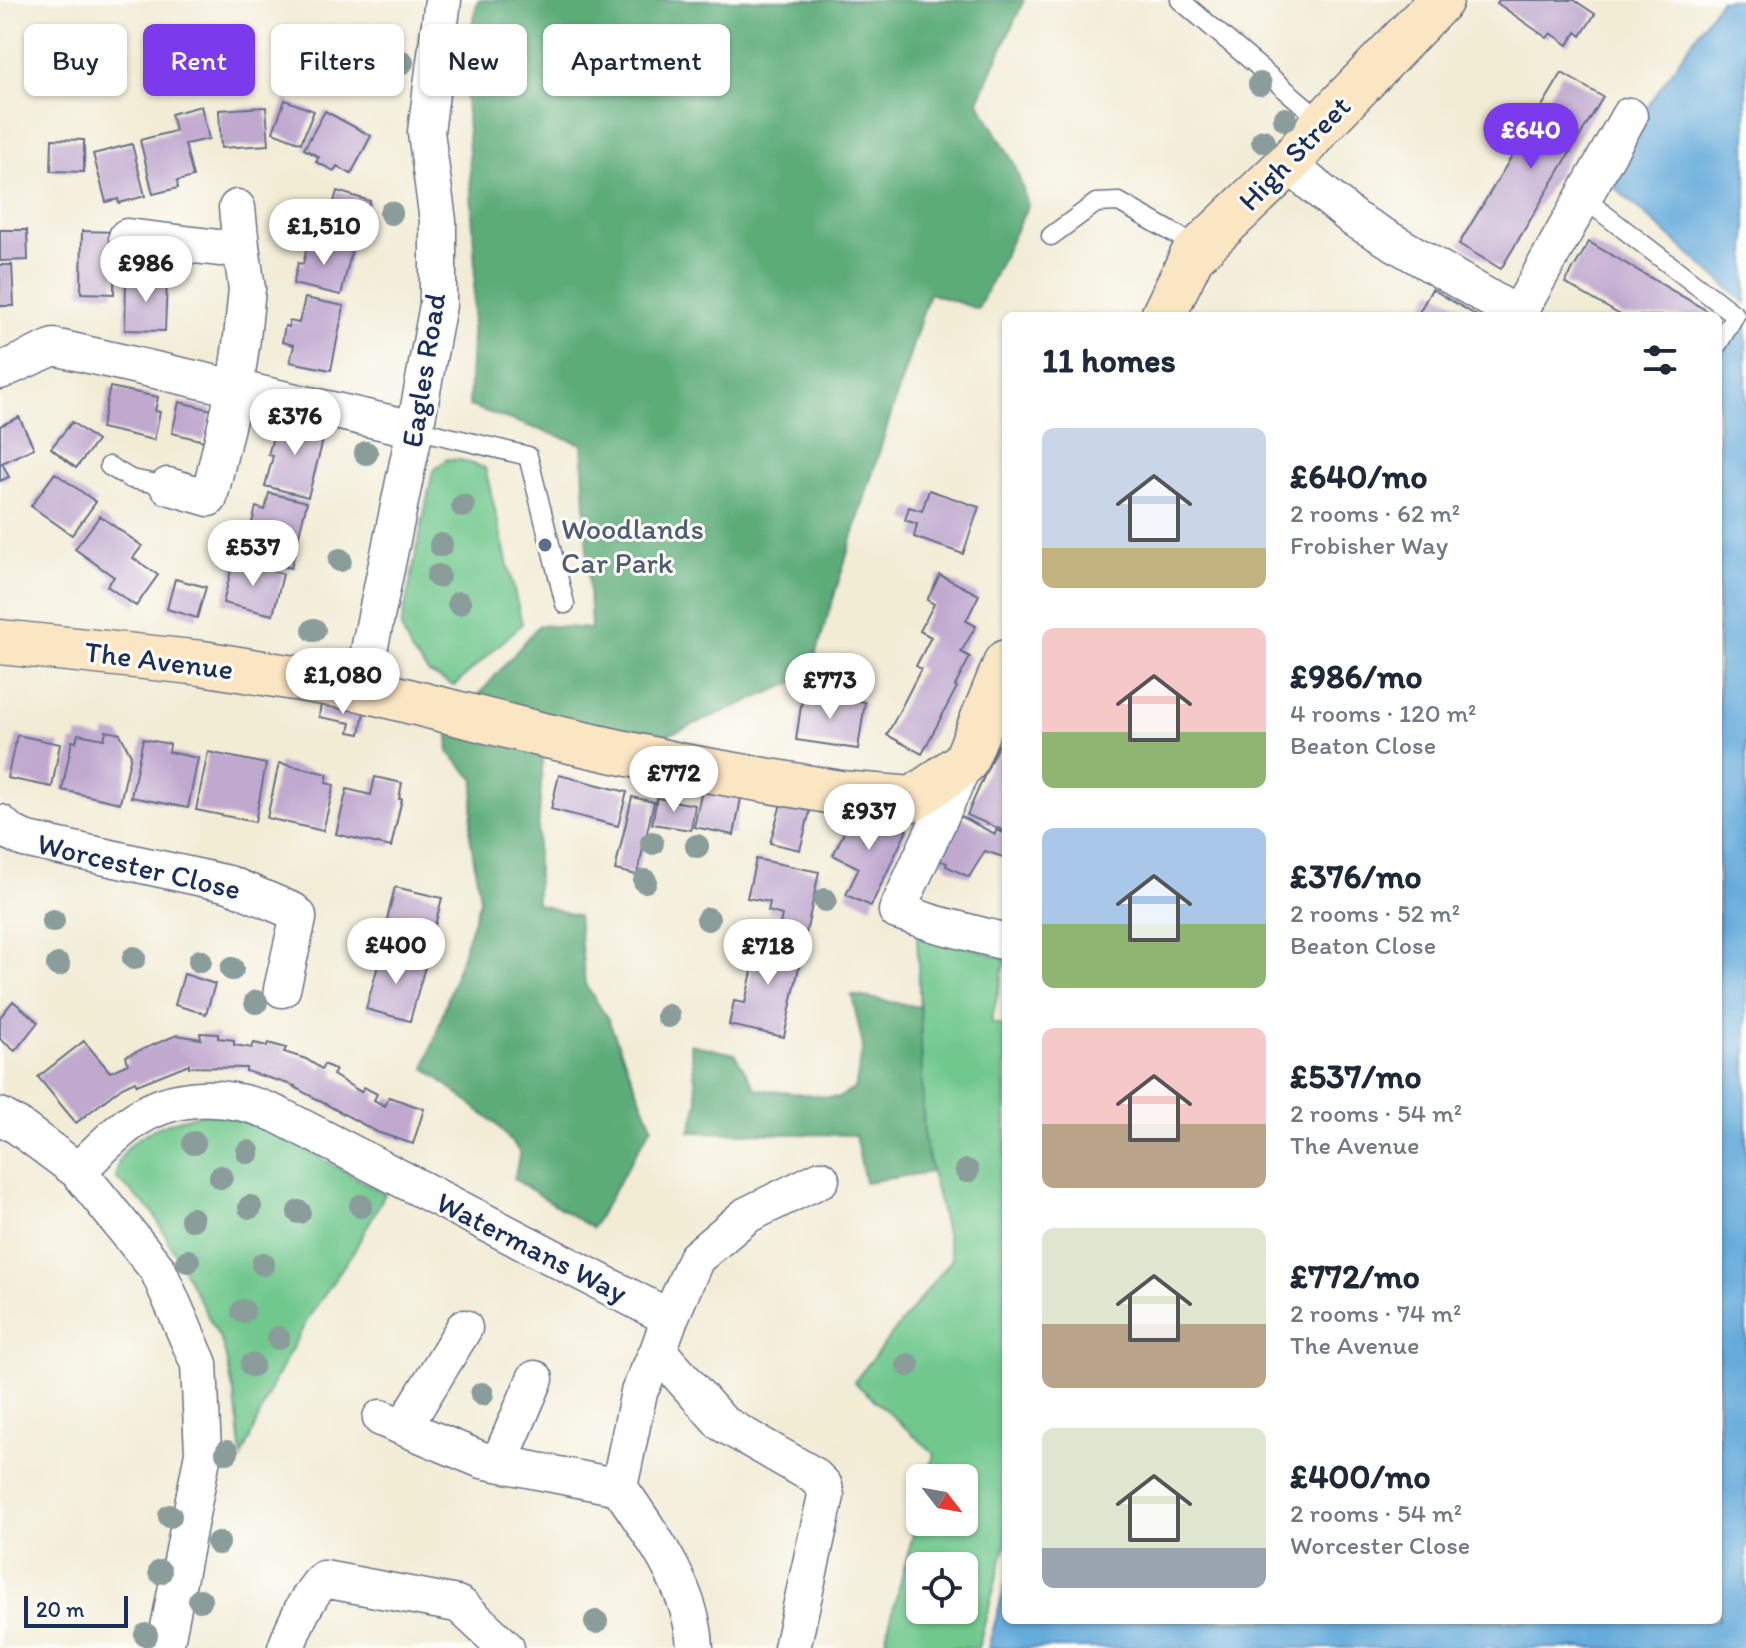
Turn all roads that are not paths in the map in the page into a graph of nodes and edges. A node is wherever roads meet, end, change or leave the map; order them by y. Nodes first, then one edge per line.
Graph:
1 (443, 0) edge
2 (1180, 0) edge
3 (1441, 0) edge
4 (1629, 116) dead end
5 (1321, 125) junction
6 (1288, 164) junction
7 (1582, 197) junction
8 (237, 208) dead end
9 (1051, 236) dead end
10 (127, 237) dead end
11 (241, 246) junction
12 (1200, 248) junction
13 (1165, 312) edge
14 (1512, 312) edge
15 (1519, 312) edge
16 (1722, 337) edge
17 (0, 371) edge
18 (235, 388) junction
19 (415, 429) junction
20 (109, 466) dead end
21 (168, 486) joint
22 (565, 604) dead end
23 (1, 645) edge
24 (1002, 672) edge
25 (361, 689) junction
26 (965, 762) junction
27 (0, 823) edge
28 (1002, 941) edge
29 (282, 989) dead end
30 (0, 1116) edge
31 (78, 1171) junction
32 (821, 1179) dead end
33 (464, 1328) dead end
34 (664, 1334) junction
35 (535, 1379) dead end
36 (499, 1463) junction
37 (619, 1487) junction
38 (165, 1648) edge
39 (286, 1648) edge
40 (506, 1648) edge
41 (695, 1648) edge
42 (792, 1648) edge

1 - 19 street, Eagles Road
2 - 5 lane
3 - 5 main road, High Street
4 - 7 street
5 - 6 main road, High Street
6 - 12 main road, High Street
6 - 14 street
7 - 15 street
7 - 16 lane
8 - 11 street
9 - 12 lane
10 - 11 street
11 - 18 street
12 - 13 main road, High Street
17 - 18 street
18 - 19 street
18 - 21 street
19 - 22 lane
19 - 25 street, Eagles Road
20 - 21 lane
23 - 25 main road, The Avenue
24 - 26 main road
25 - 26 main road, The Avenue
26 - 28 street
27 - 29 street, Worcester Close
30 - 31 street
31 - 34 street, Watermans Way
31 - 38 street
32 - 34 street
33 - 36 street
34 - 37 street
34 - 42 street
35 - 36 street
36 - 37 street
37 - 41 street
39 - 40 street

